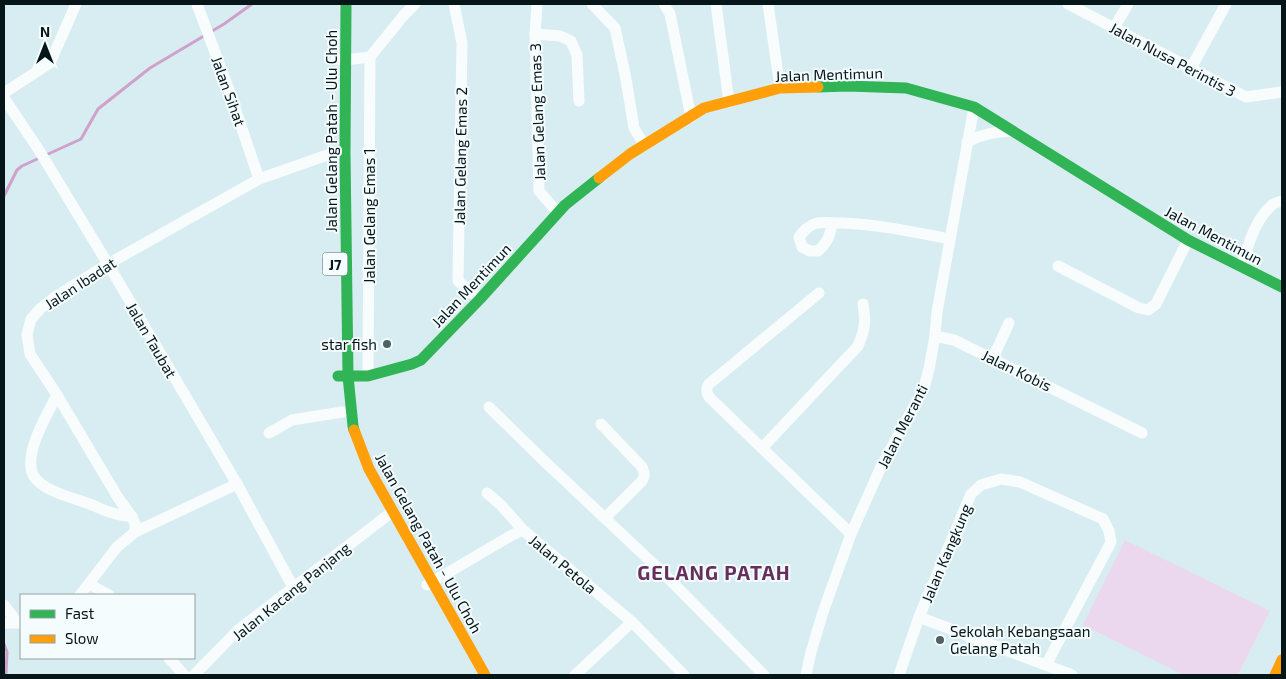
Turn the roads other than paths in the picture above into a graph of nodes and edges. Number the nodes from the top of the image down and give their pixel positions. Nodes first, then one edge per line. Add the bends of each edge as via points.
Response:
1 (76, 4) edge
2 (197, 4) edge
3 (336, 4) edge
4 (346, 4) edge
5 (415, 4) edge
6 (454, 4) edge
7 (537, 4) edge
8 (592, 4) edge
9 (664, 4) edge
10 (716, 4) edge
11 (768, 4) edge
12 (1068, 4) edge
13 (1128, 4) edge
14 (1226, 4) edge
15 (1114, 28) junction
16 (535, 34) junction
17 (370, 57) junction
18 (341, 59) junction
19 (1191, 68) junction
20 (780, 88) junction
21 (4, 92) edge
22 (1282, 92) edge
23 (4, 98) edge
24 (580, 101) dead end
25 (729, 102) junction
26 (974, 108) junction
27 (691, 117) junction
28 (334, 124) dead end
29 (1012, 131) junction
30 (967, 142) junction
31 (644, 146) junction
32 (345, 153) junction
33 (259, 180) junction
34 (1282, 201) edge
35 (558, 213) junction
36 (832, 223) dead end
37 (950, 239) junction
38 (1188, 240) junction
39 (335, 249) dead end
40 (108, 264) junction
41 (1058, 266) dead end
42 (1242, 268) junction
43 (1282, 287) edge
44 (819, 293) dead end
45 (480, 299) junction
46 (863, 304) dead end
47 (1009, 323) dead end
48 (935, 336) junction
49 (993, 358) junction
50 (343, 376) junction
51 (368, 376) junction
52 (56, 396) junction
53 (489, 407) dead end
54 (342, 412) junction
55 (601, 424) dead end
56 (1142, 433) dead end
57 (269, 434) dead end
58 (762, 448) junction
59 (237, 484) junction
60 (487, 493) dead end
61 (388, 514) junction
62 (132, 517) junction
63 (605, 518) junction
64 (523, 530) junction
65 (134, 532) junction
66 (851, 534) junction
67 (89, 584) junction
68 (430, 584) junction
69 (293, 587) junction
70 (81, 594) edge
71 (108, 594) edge
72 (4, 605) edge
73 (919, 617) junction
74 (19, 622) edge
75 (632, 622) junction
76 (4, 623) edge
77 (170, 659) edge
78 (1282, 660) edge
79 (1046, 665) junction
80 (184, 675) edge
81 (194, 675) edge
82 (475, 675) edge
83 (485, 675) edge
84 (576, 675) edge
85 (684, 675) edge
86 (764, 675) edge
87 (806, 675) edge
88 (899, 675) edge
89 (1072, 675) edge
90 (1276, 675) edge

1 - 21 street via 50,63
2 - 33 street, Jalan Sihat
3 - 18 main road, Jalan Gelang Patah - Ulu Choh / J7
4 - 18 main road, Jalan Gelang Patah - Ulu Choh / J7
5 - 17 street
6 - 45 street, Jalan Gelang Emas 2 via 462,43 458,281
7 - 16 street, Jalan Gelang Emas 3
8 - 31 street via 615,28 634,128
9 - 27 street via 670,14
10 - 25 street
11 - 20 street
12 - 15 street, Jalan Nusa Perintis 3
13 - 15 street
14 - 19 street
15 - 19 street, Jalan Nusa Perintis 3
16 - 24 street via 560,36 571,41 577,55
16 - 35 street, Jalan Gelang Emas 3 via 539,191
17 - 18 street
17 - 51 street, Jalan Gelang Emas 1
18 - 28 main road, Jalan Gelang Patah - Ulu Choh / J7
18 - 32 main road, Jalan Gelang Patah - Ulu Choh / J7
19 - 22 street, Jalan Nusa Perintis 3 via 1246,97
20 - 25 main road, Jalan Mentimun
20 - 26 main road, Jalan Mentimun via 906,88
23 - 40 street, Jalan Taubat
25 - 27 main road, Jalan Mentimun via 704,108
26 - 29 main road, Jalan Mentimun
26 - 30 street, Jalan Meranti
27 - 31 main road, Jalan Mentimun
29 - 30 street via 978,136
29 - 38 main road, Jalan Mentimun
30 - 37 street, Jalan Meranti
31 - 35 main road, Jalan Mentimun
32 - 33 street, Jalan Ibadat via 333,153
32 - 50 main road, Jalan Gelang Patah - Ulu Choh / J7
33 - 40 street, Jalan Ibadat
34 - 42 street via 1272,205 1260,220
35 - 45 main road, Jalan Mentimun
36 - 37 street via 855,223
37 - 48 street, Jalan Meranti
38 - 41 street via 1156,304 1148,310
38 - 42 main road, Jalan Mentimun
39 - 50 main road, Jalan Gelang Patah - Ulu Choh / J7
40 - 52 street, Jalan Ibadat via 55,297 31,319 27,335 30,354
40 - 59 street, Jalan Taubat
42 - 43 main road, Jalan Mentimun
44 - 58 street via 707,387 709,396
45 - 51 main road, Jalan Mentimun via 421,360
46 - 58 street via 864,333 858,346
47 - 49 street
48 - 49 street, Jalan Kobis via 954,340
48 - 66 street, Jalan Meranti via 924,388 880,469
49 - 56 street, Jalan Kobis
50 - 51 main road, Jalan Mentimun
50 - 54 main road, Jalan Gelang Patah - Ulu Choh / J7
50 - 61 main road, Jalan Gelang Patah - Ulu Choh / J7 via 353,426
52 - 62 street, Jalan Ibadat
52 - 62 street via 31,455 31,470 38,481 56,493 114,514
53 - 63 street
54 - 57 street via 292,420
54 - 61 main road, Jalan Gelang Patah - Ulu Choh / J7 via 343,428 358,463
55 - 63 street via 642,467 644,474 637,486
58 - 66 street
59 - 65 street
59 - 69 street, Jalan Taubat
60 - 64 street
61 - 68 main road, Jalan Gelang Patah - Ulu Choh / J7
61 - 69 street, Jalan Kacang Panjang
62 - 65 street, Jalan Ibadat
63 - 86 street
64 - 68 street, Jalan Petola
64 - 75 street, Jalan Petola
65 - 67 street via 117,546
66 - 87 street, Jalan Meranti via 823,612
67 - 70 street
67 - 71 street
68 - 82 main road, Jalan Gelang Patah - Ulu Choh / J7
68 - 83 main road, Jalan Gelang Patah - Ulu Choh / J7
69 - 81 street, Jalan Kacang Panjang via 238,630
72 - 74 street
73 - 79 street
73 - 79 street, Jalan Kangkung via 971,494 981,485 1001,479 1020,482 1103,519 1111,542
73 - 88 street, Jalan Kangkung
74 - 76 street
75 - 84 street
75 - 85 street, Jalan Petola
77 - 80 street
78 - 90 main road
79 - 89 street

